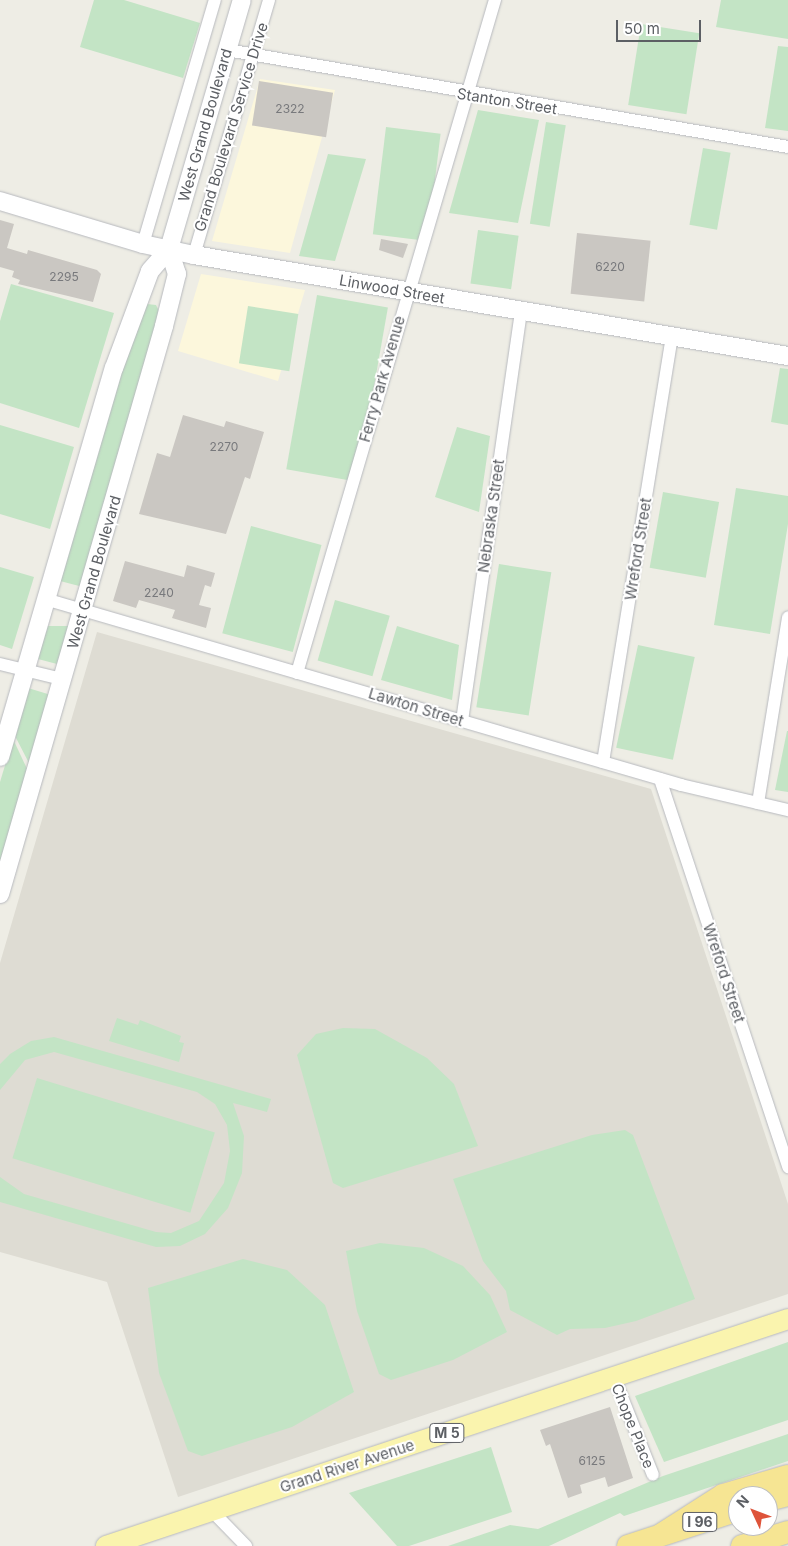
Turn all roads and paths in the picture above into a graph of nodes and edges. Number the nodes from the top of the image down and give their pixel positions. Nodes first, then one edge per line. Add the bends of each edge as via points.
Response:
1 (215, 0) edge
2 (242, 0) edge
3 (269, 0) edge
4 (495, 0) edge
5 (227, 50) junction
6 (253, 55) junction
7 (467, 94) junction
8 (788, 147) edge
9 (0, 201) edge
10 (143, 244) junction
11 (169, 249) junction
12 (194, 254) junction
13 (408, 292) junction
14 (521, 311) junction
15 (672, 337) junction
16 (788, 356) edge
17 (45, 599) junction
18 (84, 610) junction
19 (788, 618) edge
20 (0, 664) edge
21 (26, 669) junction
22 (297, 673) junction
23 (62, 679) junction
24 (462, 721) junction
25 (0, 757) edge
26 (603, 762) junction
27 (660, 779) junction
28 (758, 803) junction
29 (788, 810) edge
30 (0, 894) edge
31 (788, 1166) edge
32 (788, 1319) edge
33 (614, 1377) junction
34 (653, 1475) dead end
35 (788, 1476) edge
36 (212, 1511) junction
37 (728, 1513) edge
38 (788, 1532) edge
39 (662, 1534) junction
40 (106, 1546) edge
41 (246, 1546) edge
42 (628, 1546) edge
43 (742, 1546) edge

1 - 10 street
2 - 5 main road, West Grand Boulevard
3 - 6 street, Grand Boulevard Service Drive
4 - 7 street, Ferry Park Avenue
5 - 6 street, Stanton Street
5 - 11 main road, West Grand Boulevard
6 - 7 street, Stanton Street
6 - 12 street, Grand Boulevard Service Drive
7 - 8 street, Stanton Street
7 - 13 street, Ferry Park Avenue
9 - 10 main road, Linwood Street
10 - 11 main road, Linwood Street
11 - 12 main road, Linwood Street
11 - 17 main road, West Grand Boulevard via 150,272 114,368
11 - 18 main road, West Grand Boulevard via 176,274 166,318
12 - 13 main road, Linwood Street
13 - 14 main road, Linwood Street
13 - 22 street, Ferry Park Avenue
14 - 15 main road, Linwood Street
14 - 24 street, Nebraska Street
15 - 16 main road, Linwood Street
15 - 26 street, Wreford Street
17 - 18 street, Lawton Street
17 - 21 main road, West Grand Boulevard
18 - 22 street, Lawton Street
18 - 23 main road, West Grand Boulevard
19 - 28 street
20 - 21 street
21 - 23 street
21 - 25 main road, West Grand Boulevard
22 - 24 street, Lawton Street
23 - 30 main road, West Grand Boulevard
24 - 26 street, Lawton Street
26 - 27 street, Lawton Street
27 - 28 street, Lawton Street
27 - 31 street, Wreford Street
28 - 29 street, Lawton Street
32 - 33 main road, Grand River Avenue / M 5
33 - 34 street, Chope Place
33 - 36 main road, Grand River Avenue / M 5
35 - 39 highway via 723,1495
36 - 40 main road, Grand River Avenue / M 5
36 - 41 street
37 - 39 highway, I 96
38 - 43 highway
39 - 42 highway, I 96

